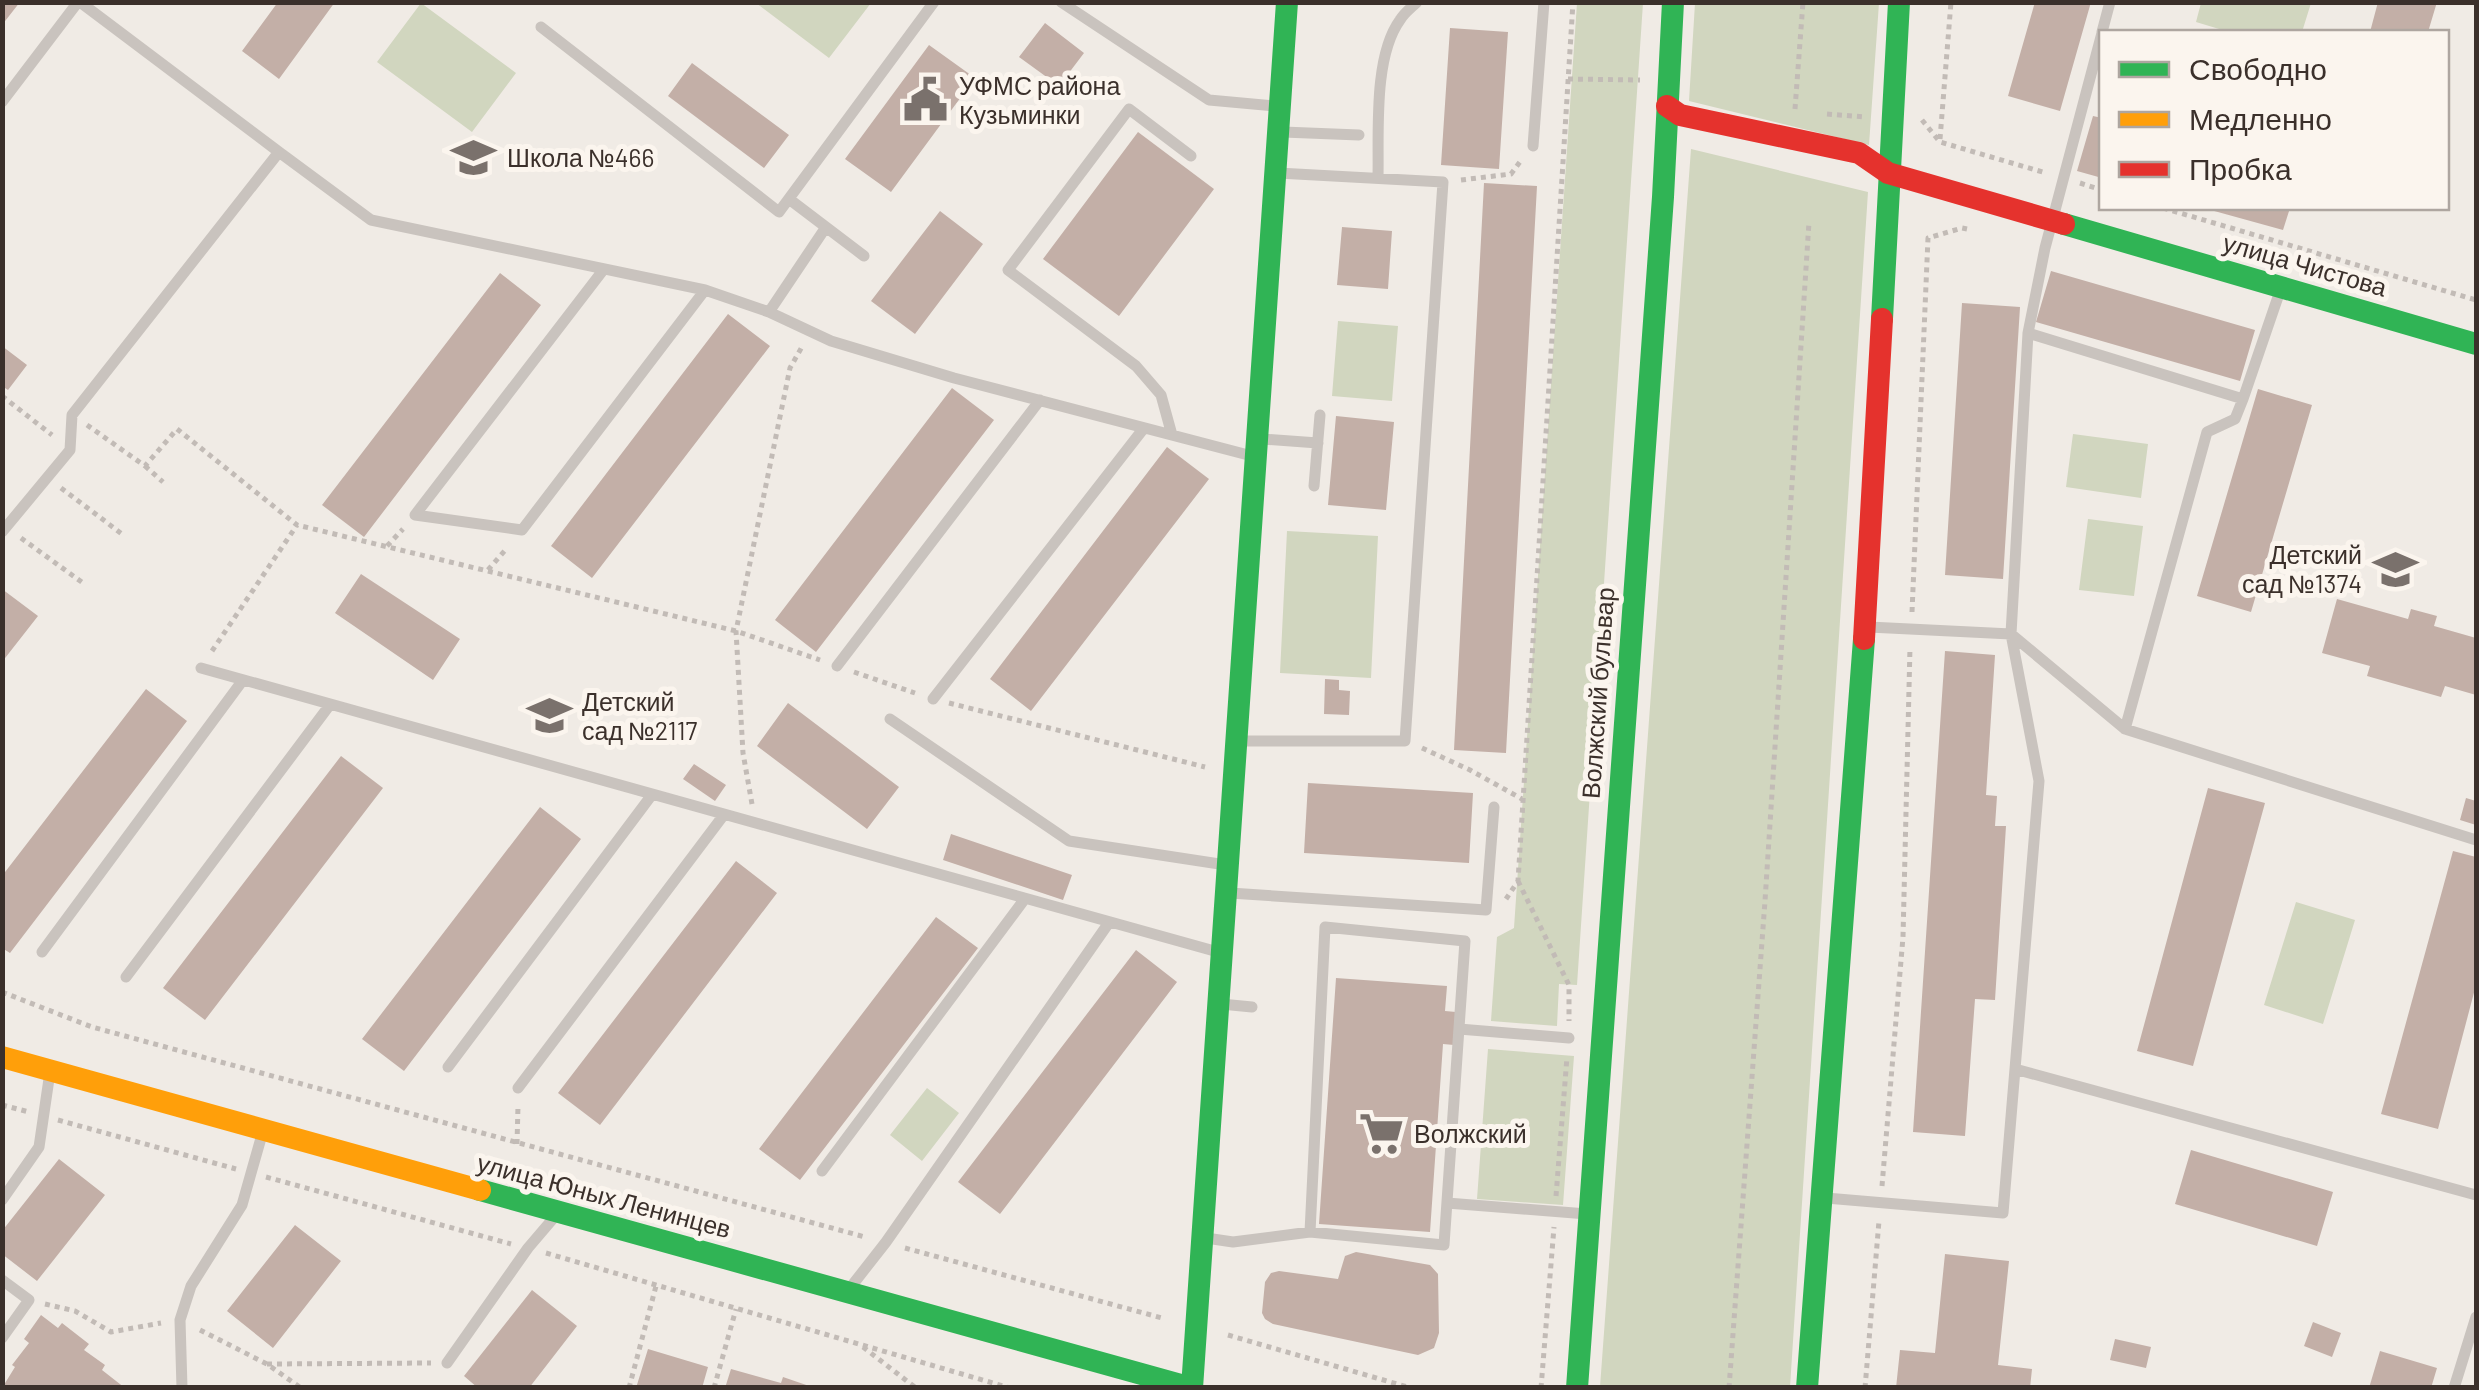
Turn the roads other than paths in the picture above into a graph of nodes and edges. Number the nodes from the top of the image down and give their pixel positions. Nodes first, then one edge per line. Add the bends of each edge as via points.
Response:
1 (79, 2) edge
2 (934, 2) edge
3 (1061, 2) edge
4 (1286, 2) edge
5 (1417, 2) edge
6 (1544, 2) edge
7 (1672, 2) edge
8 (1900, 2) edge
9 (2110, 2) edge
10 (541, 27) dead end
11 (2103, 30) edge
12 (2099, 44) edge
13 (2, 102) edge
14 (1280, 106) junction
15 (1668, 106) junction
16 (1278, 132) junction
17 (1359, 135) dead end
18 (1534, 146) road end
19 (279, 152) junction
20 (1662, 154) junction
21 (1191, 156) dead end
22 (1275, 173) junction
23 (1378, 178) junction
24 (1888, 184) junction
25 (789, 199) junction
26 (2052, 220) junction
27 (826, 227) junction
28 (864, 256) dead end
29 (604, 269) junction
30 (2281, 286) junction
31 (705, 290) junction
32 (769, 312) junction
33 (2028, 333) junction
34 (2476, 344) edge
35 (2242, 398) junction
36 (1040, 400) junction
37 (1320, 415) dead end
38 (1144, 428) junction
39 (1172, 435) junction
40 (1318, 443) junction
41 (1257, 448) junction
42 (1314, 486) dead end
43 (4, 530) edge
44 (1865, 627) junction
45 (2011, 634) junction
46 (836, 666) road end
47 (201, 668) road end
48 (243, 680) junction
49 (934, 700) road end
50 (329, 706) junction
51 (890, 718) dead end
52 (2125, 730) junction
53 (1236, 741) junction
54 (651, 796) junction
55 (1494, 807) dead end
56 (723, 816) junction
57 (2476, 840) edge
58 (1228, 865) junction
59 (1226, 893) junction
60 (1024, 900) junction
61 (1108, 924) junction
62 (42, 952) dead end
63 (1222, 954) junction
64 (126, 978) dead end
65 (1218, 1004) junction
66 (1252, 1007) dead end
67 (1459, 1029) junction
68 (1569, 1038) road end
69 (2, 1057) edge
70 (448, 1066) dead end
71 (2015, 1069) junction
72 (50, 1072) junction
73 (518, 1088) road end
74 (263, 1130) junction
75 (822, 1171) dead end
76 (2476, 1196) edge
77 (1821, 1198) junction
78 (2, 1200) edge
79 (1447, 1203) junction
80 (559, 1212) junction
81 (1589, 1214) junction
82 (1310, 1232) junction
83 (1204, 1238) junction
84 (2, 1280) edge
85 (847, 1292) junction
86 (2476, 1317) edge
87 (2, 1338) edge
88 (447, 1363) road end
89 (182, 1388) edge
90 (1192, 1388) edge
91 (1576, 1388) edge
92 (1807, 1388) edge
93 (2454, 1388) edge

1 - 13 lane
1 - 19 lane
2 - 25 lane
3 - 14 lane via 1209,100
4 - 14 main road
5 - 23 lane via 1391,36 1380,84
6 - 18 lane
7 - 15 main road, Волжский бульвар
8 - 24 main road
9 - 11 lane
10 - 25 lane via 779,212
12 - 26 lane
14 - 16 main road
15 - 20 main road, Волжский бульвар
15 - 24 main road via 1680,115 1859,153
16 - 17 lane
16 - 22 main road
19 - 29 lane via 370,220
19 - 43 lane via 72,415 70,450
20 - 24 main road via 1687,138
20 - 81 main road, Волжский бульвар
21 - 39 lane via 1129,109 1008,270 1136,366 1161,395
22 - 23 lane
22 - 41 main road
23 - 53 lane via 1443,182 1406,741
24 - 26 main road, улица Чистова
24 - 44 main road
25 - 27 lane
26 - 30 main road, улица Чистова
26 - 33 lane
27 - 28 lane
27 - 32 lane
29 - 31 lane
29 - 31 lane via 416,515 522,530
30 - 34 main road, улица Чистова
30 - 35 lane
31 - 32 lane
32 - 36 lane via 831,341
33 - 35 lane
33 - 45 lane
35 - 52 lane via 2235,419 2207,432
36 - 38 lane
36 - 46 lane
37 - 40 lane
38 - 39 lane
38 - 49 lane
39 - 41 lane
40 - 41 lane
40 - 42 lane
41 - 53 main road
44 - 45 lane
44 - 77 main road
45 - 52 lane
45 - 71 lane via 2039,782
47 - 48 lane
48 - 50 lane
48 - 62 lane
50 - 54 lane
50 - 64 lane
51 - 58 lane via 1068,841
52 - 57 lane
53 - 58 main road
54 - 56 lane
54 - 70 lane
55 - 59 lane via 1486,910
56 - 60 lane
56 - 73 lane
58 - 59 main road
59 - 63 main road
60 - 61 lane
60 - 75 lane
61 - 63 lane
61 - 85 lane
63 - 65 main road
65 - 66 lane
65 - 83 main road
67 - 68 lane
67 - 79 lane
67 - 82 lane via 1466,941 1325,927
69 - 72 main road, улица Юных Ленинцев
71 - 76 lane
71 - 77 lane via 2003,1213
72 - 74 main road, улица Юных Ленинцев
72 - 78 lane via 39,1147
74 - 80 main road, улица Юных Ленинцев
74 - 89 lane via 242,1205 192,1286 180,1320
77 - 92 main road
79 - 81 lane
79 - 82 lane via 1444,1244
80 - 85 main road, улица Юных Ленинцев
80 - 88 lane
81 - 91 main road, Волжский бульвар
82 - 83 lane via 1233,1242
83 - 90 main road
84 - 87 lane via 29,1300
85 - 90 main road, улица Юных Ленинцев
86 - 93 lane

